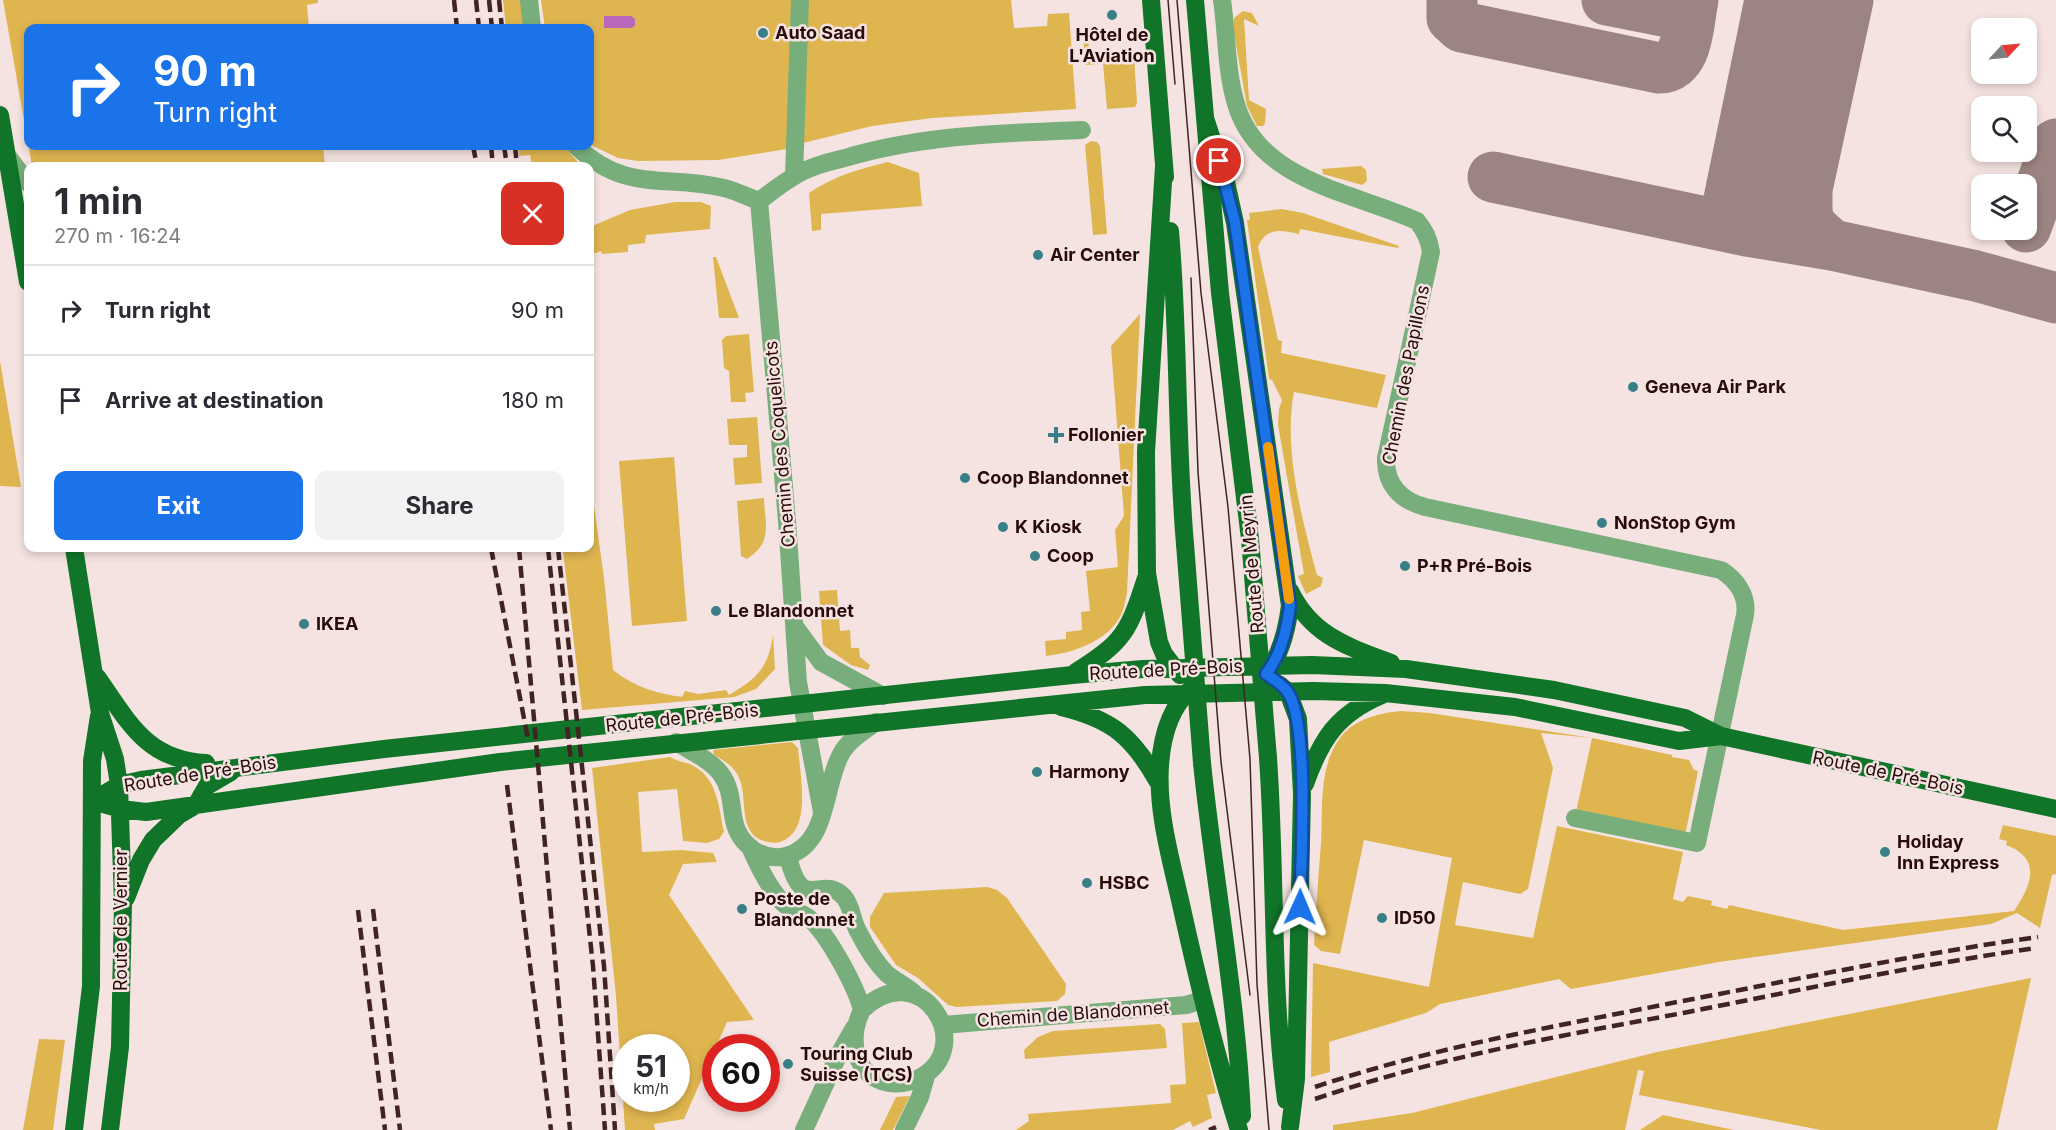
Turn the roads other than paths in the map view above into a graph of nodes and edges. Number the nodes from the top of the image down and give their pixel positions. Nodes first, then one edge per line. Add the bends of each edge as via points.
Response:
1 (529, 0) edge
2 (800, 0) edge
3 (1151, 0) edge
4 (1195, 0) edge
5 (1222, 0) edge
6 (532, 24) edge
7 (0, 115) edge
8 (1205, 118) junction
9 (1082, 130) dead end
10 (580, 150) edge
11 (6, 154) junction
12 (1164, 166) junction
13 (794, 176) junction
14 (24, 178) edge
15 (759, 201) junction
16 (24, 239) edge
17 (76, 552) edge
18 (1148, 573) junction
19 (1288, 587) junction
20 (795, 626) junction
21 (1235, 667) junction
22 (1173, 668) junction
23 (1406, 669) junction
24 (1269, 670) junction
25 (95, 675) junction
26 (1072, 675) junction
27 (1190, 689) junction
28 (1288, 692) junction
29 (1225, 693) junction
30 (1385, 693) junction
31 (883, 696) junction
32 (1048, 704) junction
33 (803, 705) junction
34 (100, 713) junction
35 (876, 722) junction
36 (808, 729) junction
37 (1721, 736) junction
38 (676, 742) junction
39 (250, 765) junction
40 (119, 785) junction
41 (1160, 785) junction
42 (1302, 794) junction
43 (93, 801) junction
44 (196, 805) junction
45 (121, 809) junction
46 (2056, 809) edge
47 (822, 812) junction
48 (1575, 818) dead end
49 (750, 847) junction
50 (788, 856) junction
51 (123, 904) junction
52 (916, 994) junction
53 (1203, 1000) junction
54 (859, 1018) junction
55 (943, 1024) junction
56 (927, 1073) junction
57 (1290, 1128) edge
58 (74, 1130) edge
59 (110, 1130) edge
60 (804, 1130) edge
61 (904, 1130) edge
62 (1241, 1130) edge

1 - 6 street
2 - 13 street
3 - 12 main road
4 - 8 main road, Route de Meyrin
5 - 37 street, Chemin des Papillons via 1236,104 1258,145 1271,158 1305,177 1417,221 1430,242 1386,458 1393,487 1406,500 1425,507 1714,568 1727,574 1743,593 1746,609
7 - 11 main road
8 - 19 main road via 1235,222
8 - 57 main road, Route de Meyrin, bridge via 1225,336 1250,539 1273,824 1279,1028
9 - 13 street via 989,134 892,146 826,163
10 - 15 street via 624,176 725,188
11 - 14 street
11 - 16 main road
12 - 18 main road via 1146,452
12 - 62 main road, bridge via 1174,273 1179,448 1202,763 1228,965
13 - 15 street
15 - 20 street, Chemin des Coquelicots
17 - 25 main road, Route de Vernier
18 - 22 main road via 1159,642
18 - 26 main road via 1130,626 1101,657
19 - 23 main road via 1302,612 1318,629 1339,642
19 - 24 main road via 1288,621
20 - 31 street via 821,662
20 - 33 street, Chemin des Coquelicots
21 - 22 main road, Route de Pré-Bois
21 - 24 main road, Route de Pré-Bois
21 - 27 main road via 1208,675
22 - 26 main road, Route de Pré-Bois
22 - 27 main road
23 - 24 main road, Route de Pré-Bois via 1340,665
23 - 37 main road, Route de Pré-Bois via 1554,690 1684,718
24 - 28 main road
24 - 29 main road via 1244,689
25 - 34 main road, Route de Vernier
25 - 39 main road via 134,727 162,754 186,762
26 - 31 main road, Route de Pré-Bois
27 - 29 main road, Route de Pré-Bois
27 - 32 main road, Route de Pré-Bois
27 - 41 main road via 1166,728
28 - 29 main road, Route de Pré-Bois
28 - 30 main road, Route de Pré-Bois
28 - 42 main road via 1298,719
30 - 37 main road, Route de Pré-Bois via 1515,707 1679,741
30 - 42 main road via 1353,710 1329,733 1314,758
31 - 33 main road, Route de Pré-Bois
32 - 35 main road, Route de Pré-Bois
32 - 41 main road via 1079,711 1119,730 1137,748
33 - 36 street, Chemin des Coquelicots
33 - 39 main road, Route de Pré-Bois
34 - 40 main road, Route de Vernier
34 - 43 main road, Route de Vernier via 93,761
35 - 36 main road, Route de Pré-Bois
35 - 47 street via 843,750
36 - 38 main road, Route de Pré-Bois
36 - 47 street
37 - 46 main road, Route de Pré-Bois
37 - 48 street, Chemin des Papillons via 1697,843
38 - 44 main road, Route de Pré-Bois via 500,762
38 - 49 street via 720,772 727,785 732,822
39 - 40 main road, Route de Pré-Bois
39 - 44 main road via 207,786
40 - 43 main road, Route de Pré-Bois
40 - 45 main road, Route de Vernier
41 - 53 main road via 1167,845
42 - 57 main road via 1296,1079
43 - 45 main road, Route de Pré-Bois
43 - 58 main road, Route de Vernier via 90,986
44 - 45 main road, Route de Pré-Bois via 146,812
44 - 51 main road via 153,840
45 - 51 main road, Route de Vernier
47 - 50 street via 807,844
49 - 50 street via 763,856
49 - 54 street via 784,905 805,915 816,926 853,982
50 - 52 street via 800,885 807,890 833,890 842,895 857,930 885,972
51 - 59 main road, Route de Vernier via 120,1047
52 - 54 street via 888,993 874,999
52 - 55 street via 936,1010
53 - 55 street, Chemin de Blandonnet via 1186,1005
53 - 62 main road
54 - 56 street via 853,1039 857,1057 872,1076 902,1083
54 - 60 street
55 - 56 street via 943,1049
56 - 61 street

